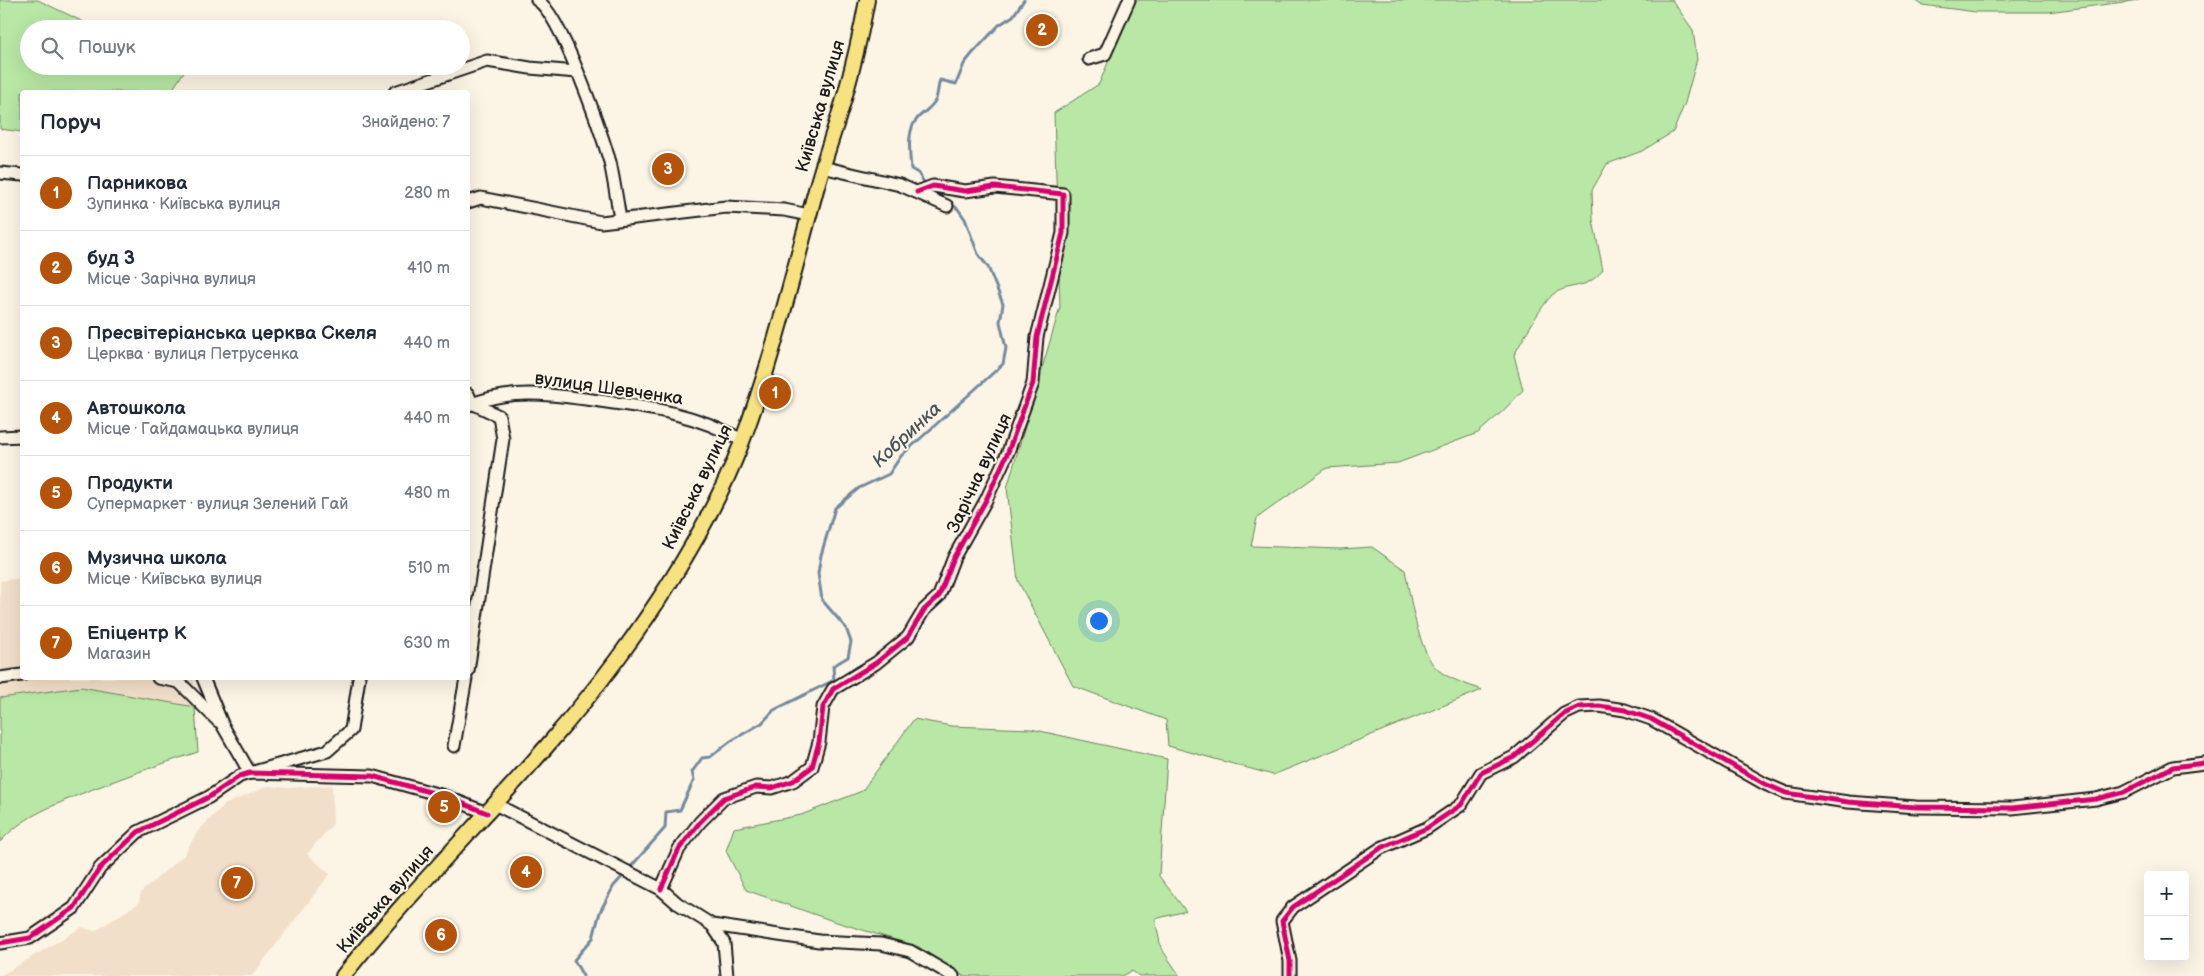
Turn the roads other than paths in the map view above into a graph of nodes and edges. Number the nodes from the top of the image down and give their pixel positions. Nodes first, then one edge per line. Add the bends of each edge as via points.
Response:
1 (537, 0) edge
2 (867, 0) edge
3 (1129, 0) edge
4 (1089, 59) dead end
5 (470, 66) edge
6 (577, 72) junction
7 (445, 75) edge
8 (401, 90) edge
9 (822, 168) junction
10 (0, 173) edge
11 (20, 175) edge
12 (925, 188) junction
13 (470, 201) edge
14 (947, 206) dead end
15 (809, 215) junction
16 (620, 219) junction
17 (470, 401) edge
18 (470, 402) edge
19 (20, 436) edge
20 (0, 437) edge
21 (742, 440) junction
22 (470, 658) edge
23 (20, 676) edge
24 (0, 678) edge
25 (168, 680) edge
26 (204, 680) edge
27 (359, 680) edge
28 (466, 680) edge
29 (223, 726) junction
30 (454, 746) dead end
31 (2204, 763) edge
32 (250, 773) junction
33 (491, 809) junction
34 (661, 889) junction
35 (712, 925) junction
36 (0, 943) edge
37 (343, 976) edge
38 (727, 976) edge
39 (953, 976) edge
40 (1290, 976) edge

1 - 6 street via 544,4
2 - 9 main road, Київська вулиця via 844,99
3 - 4 street via 1105,54
5 - 6 street via 486,61
6 - 16 street via 610,163
7 - 8 street
9 - 12 street
9 - 15 main road, Київська вулиця
10 - 11 street
12 - 14 street
12 - 34 street, Зарічна вулиця via 965,191 995,187 1063,194 1063,233 1037,337 1033,383 1008,452 954,557 939,596 924,610 908,636 876,664 833,689 823,707 812,767 793,781 772,788 756,787 724,798 679,849
13 - 16 street via 481,198 602,222
15 - 16 street via 784,210 726,208
15 - 21 main road, Київська вулиця via 760,390
17 - 21 street, вулиця Шевченка via 521,394 552,394 647,407 685,415 719,427
18 - 22 street via 498,416 503,439
19 - 20 street
21 - 33 main road, Київська вулиця via 698,537 619,657 541,754
23 - 24 street
25 - 29 street via 178,682
26 - 29 street
27 - 32 street via 352,730 326,750
28 - 30 street
29 - 32 street
31 - 40 street via 2173,767 2124,792 2096,799 1960,809 1848,802 1786,793 1651,719 1625,710 1579,706 1564,714 1514,757 1481,773 1461,804 1427,828 1381,848 1292,907 1282,921
32 - 33 street via 372,776
32 - 36 street via 240,776 209,798 138,832 100,868 74,908 30,938
33 - 34 street
33 - 37 main road, Київська вулиця via 394,914
34 - 35 street
35 - 38 street via 724,943
35 - 39 street via 819,941 881,944 910,951

